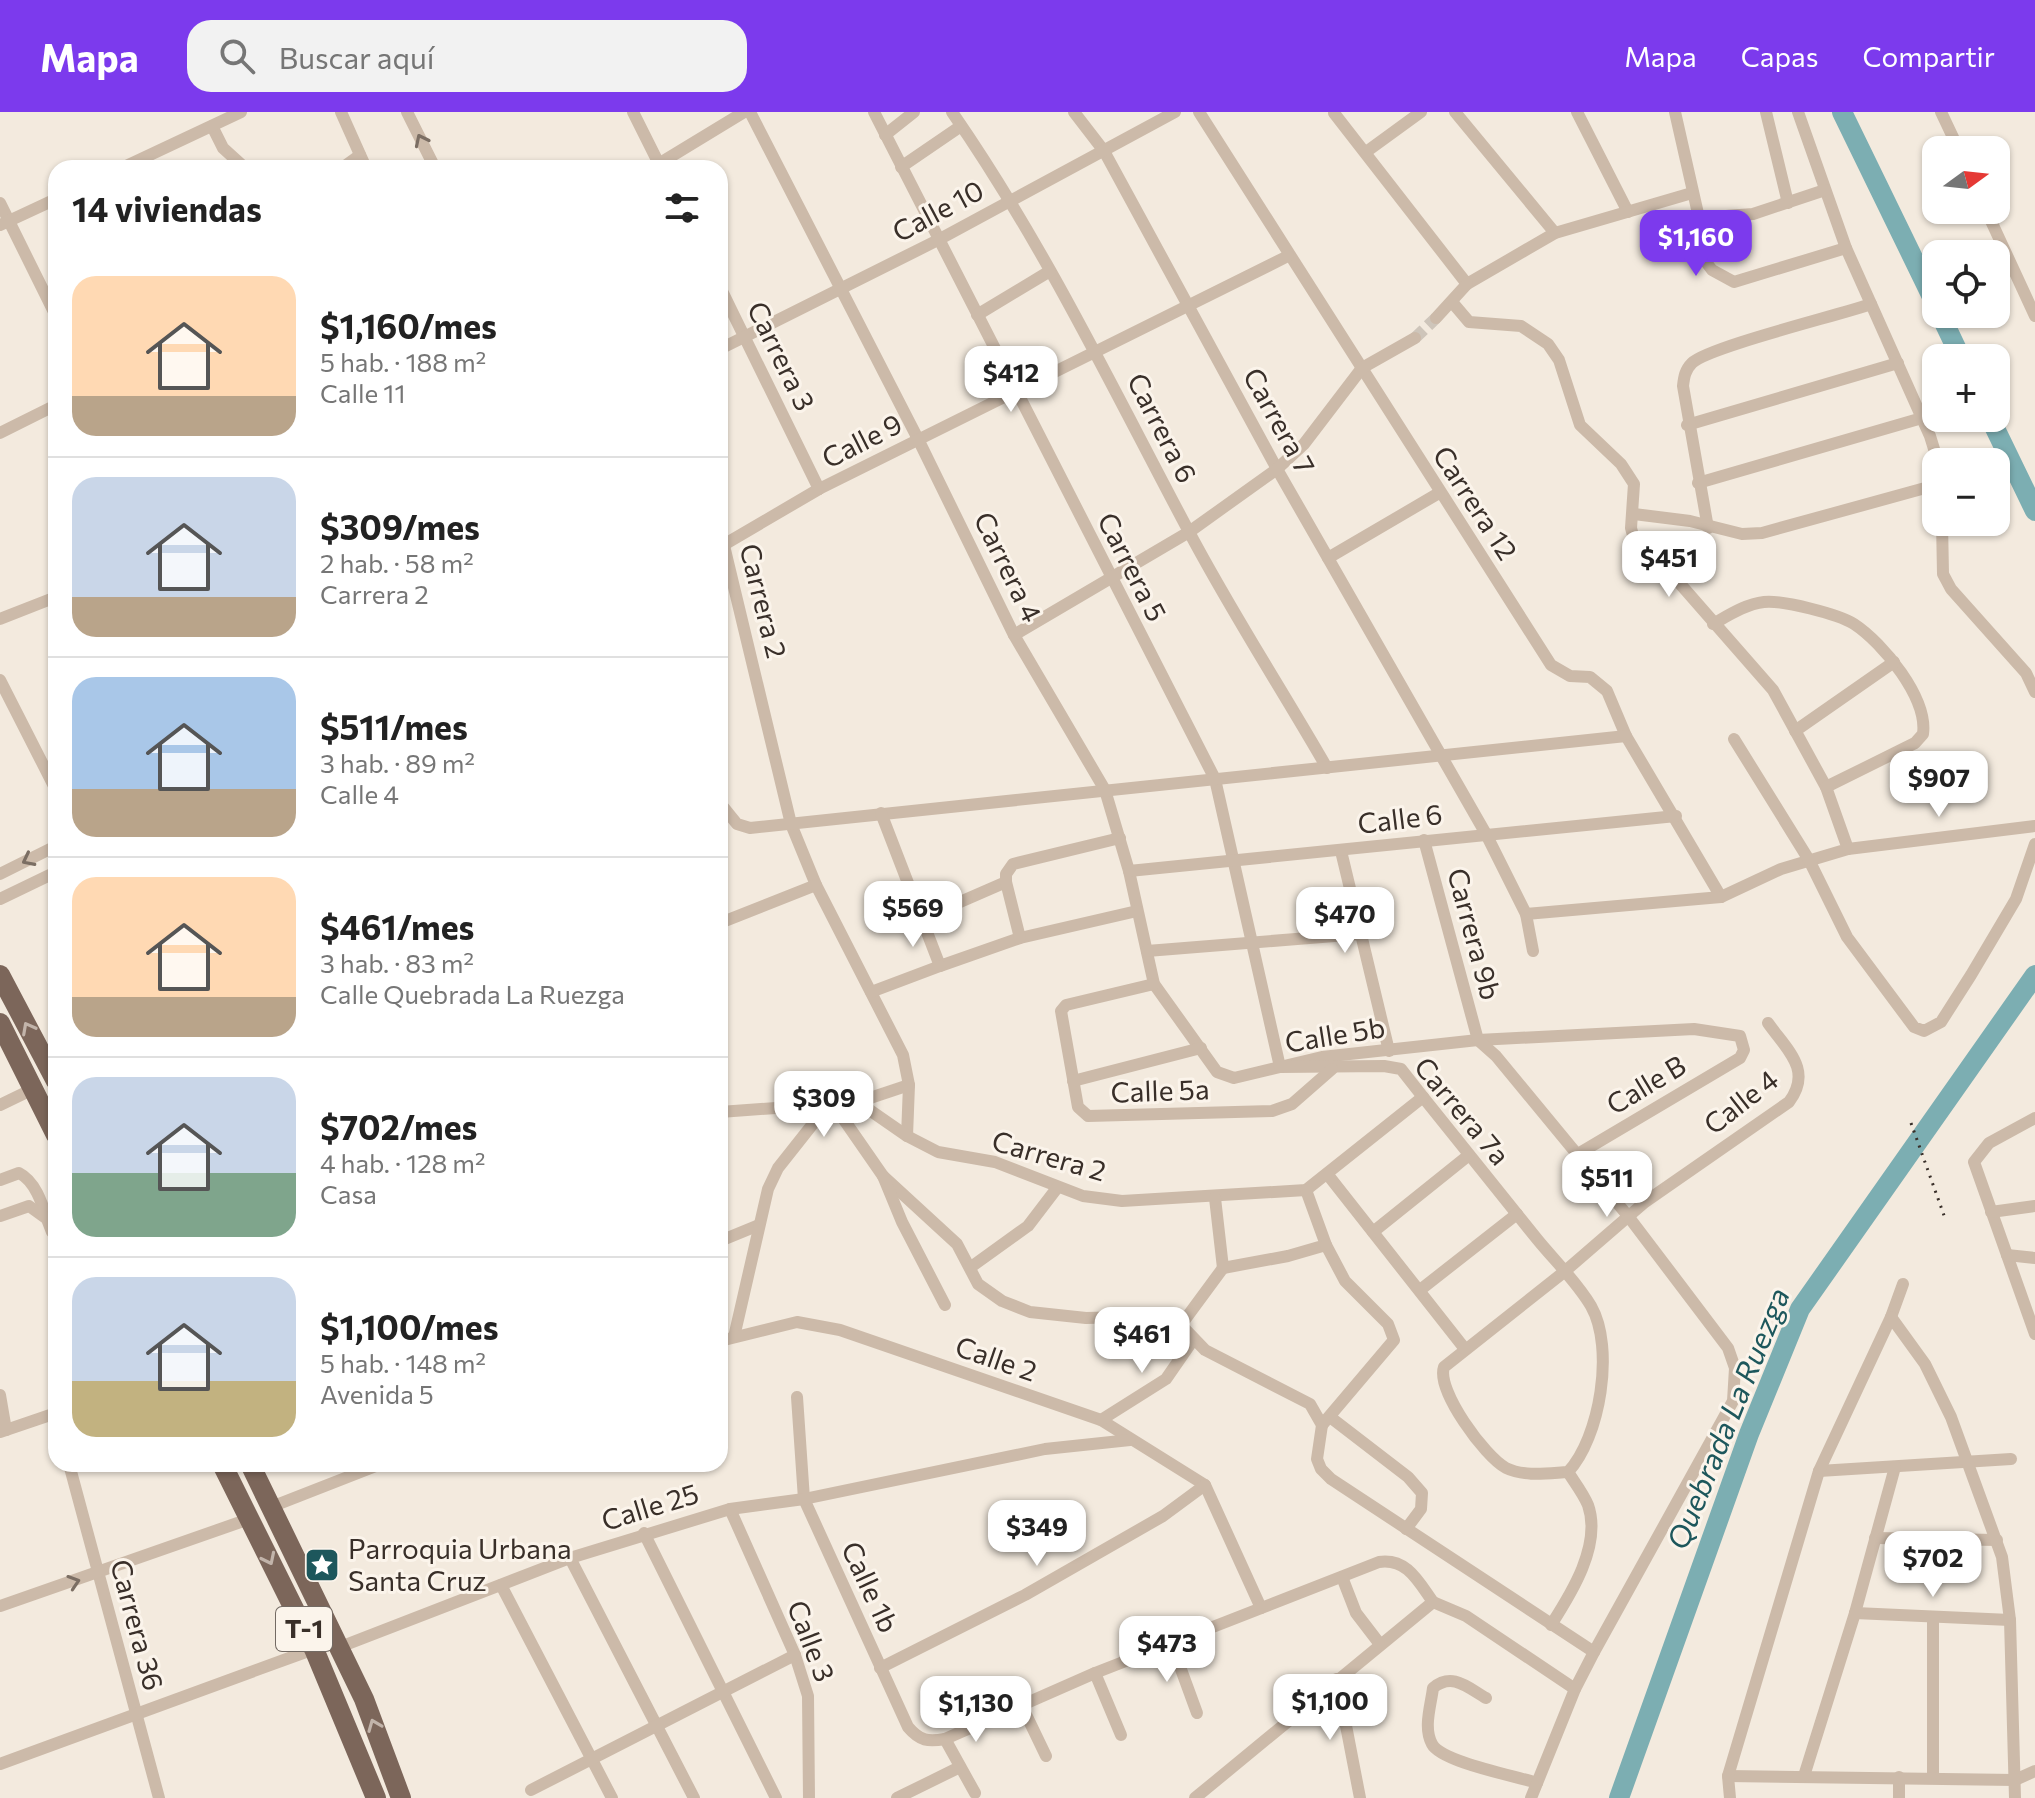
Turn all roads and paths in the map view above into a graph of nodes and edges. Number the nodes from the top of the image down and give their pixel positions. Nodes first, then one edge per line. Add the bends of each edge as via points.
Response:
1 (241, 112) edge
2 (341, 112) edge
3 (407, 112) edge
4 (633, 112) edge
5 (747, 112) edge
6 (874, 112) edge
7 (914, 112) edge
8 (952, 112) edge
9 (1074, 112) edge
10 (1175, 112) edge
11 (1199, 112) edge
12 (1421, 112) edge
13 (1455, 112) edge
14 (1577, 112) edge
15 (1675, 112) edge
16 (1766, 112) edge
17 (1798, 112) edge
18 (1941, 112) edge
19 (1334, 113) edge
20 (212, 126) junction
21 (961, 126) junction
22 (885, 135) junction
23 (1952, 136) edge
24 (1104, 151) junction
25 (1366, 152) junction
26 (154, 153) junction
27 (360, 155) junction
28 (139, 160) edge
29 (157, 160) edge
30 (236, 160) edge
31 (353, 160) edge
32 (362, 160) edge
33 (431, 160) edge
34 (654, 160) edge
35 (668, 160) edge
36 (901, 167) junction
37 (1825, 190) junction
38 (1692, 193) junction
39 (1010, 200) junction
40 (0, 203) edge
41 (48, 203) edge
42 (1788, 203) junction
43 (1628, 212) junction
44 (1699, 218) junction
45 (4, 223) edge
46 (1992, 224) edge
47 (1555, 233) junction
48 (938, 240) junction
49 (1846, 248) junction
50 (1288, 256) junction
51 (1050, 271) junction
52 (1467, 284) junction
53 (839, 288) junction
54 (48, 302) edge
55 (1452, 302) junction
56 (728, 303) edge
57 (1187, 304) junction
58 (1871, 304) junction
59 (977, 315) junction
60 (2035, 316) edge
61 (1436, 318) tunnel mouth
62 (744, 335) junction
63 (1415, 338) tunnel mouth
64 (728, 344) edge
65 (1095, 351) junction
66 (1898, 363) junction
67 (1362, 368) junction
68 (1017, 391) junction
69 (48, 409) edge
70 (1922, 418) joint
71 (1687, 425) junction
72 (0, 433) edge
73 (918, 439) junction
74 (1277, 469) junction
75 (1698, 483) junction
76 (819, 489) junction
77 (1922, 489) edge
78 (1439, 493) junction
79 (1634, 514) junction
80 (1708, 528) junction
81 (1189, 532) junction
82 (1942, 536) edge
83 (728, 542) edge
84 (1328, 558) junction
85 (728, 566) edge
86 (1109, 577) junction
87 (48, 600) edge
88 (0, 619) edge
89 (1713, 624) junction
90 (1014, 635) junction
91 (1894, 662) junction
92 (0, 680) edge
93 (2035, 692) edge
94 (1795, 731) junction
95 (1626, 736) junction
96 (1734, 739) dead end
97 (1442, 753) junction
98 (1327, 768) junction
99 (48, 774) edge
100 (1215, 779) junction
101 (1826, 787) junction
102 (1105, 790) junction
103 (728, 813) edge
104 (881, 813) junction
105 (1676, 816) junction
106 (791, 824) junction
107 (2035, 826) edge
108 (1486, 834) junction
109 (1120, 838) junction
110 (1424, 840) junction
111 (2035, 844) edge
112 (1848, 849) junction
113 (48, 850) edge
114 (1341, 851) junction
115 (1236, 859) junction
116 (1809, 860) junction
117 (1129, 871) junction
118 (0, 874) edge
119 (48, 876) edge
120 (1006, 882) junction
121 (816, 885) junction
122 (1721, 897) junction
123 (0, 899) edge
124 (1137, 911) junction
125 (1526, 914) junction
126 (921, 919) junction
127 (728, 920) edge
128 (1359, 934) junction
129 (1020, 938) junction
130 (1252, 942) junction
131 (1147, 951) junction
132 (1533, 951) dead end
133 (940, 966) junction
134 (0, 975) edge
135 (1154, 984) junction
136 (871, 992) junction
137 (0, 1023) edge
138 (1768, 1023) dead end
139 (1478, 1040) junction
140 (1201, 1048) junction
141 (1389, 1051) junction
142 (1740, 1058) joint
143 (48, 1066) edge
144 (1280, 1067) junction
145 (1332, 1069) junction
146 (1073, 1081) junction
147 (909, 1085) junction
148 (33, 1089) junction
149 (1423, 1097) junction
150 (831, 1101) junction
151 (858, 1102) junction
152 (0, 1105) edge
153 (728, 1111) edge
154 (2035, 1118) edge
155 (48, 1119) edge
156 (907, 1136) junction
157 (1578, 1154) junction
158 (1469, 1155) junction
159 (1328, 1175) junction
160 (883, 1176) junction
161 (0, 1180) edge
162 (1057, 1188) junction
163 (1306, 1190) junction
164 (1215, 1198) junction
165 (2035, 1206) edge
166 (1991, 1212) junction
167 (1517, 1214) junction
168 (0, 1216) edge
169 (1628, 1216) junction
170 (48, 1219) edge
171 (48, 1224) edge
172 (759, 1225) junction
173 (1373, 1232) junction
174 (728, 1238) edge
175 (1326, 1245) junction
176 (2007, 1255) junction
177 (2035, 1258) edge
178 (971, 1267) junction
179 (1223, 1268) junction
180 (1564, 1272) junction
181 (1903, 1284) dead end
182 (1420, 1290) junction
183 (945, 1305) dead end
184 (1891, 1317) junction
185 (1181, 1325) junction
186 (728, 1327) edge
187 (2035, 1334) edge
188 (728, 1339) edge
189 (1193, 1340) junction
190 (1465, 1349) junction
191 (0, 1395) edge
192 (797, 1397) dead end
193 (48, 1417) edge
194 (1101, 1420) junction
195 (1326, 1421) junction
196 (3, 1431) edge
197 (1130, 1440) junction
198 (2011, 1459) dead end
199 (1969, 1461) junction
200 (1895, 1467) junction
201 (1819, 1471) junction
202 (71, 1472) edge
203 (226, 1472) edge
204 (254, 1472) edge
205 (361, 1472) edge
206 (1568, 1472) junction
207 (1205, 1485) junction
208 (804, 1499) junction
209 (271, 1507) junction
210 (730, 1509) junction
211 (249, 1519) junction
212 (1406, 1529) junction
213 (644, 1533) junction
214 (1875, 1538) junction
215 (1997, 1540) junction
216 (570, 1558) junction
217 (99, 1574) junction
218 (1342, 1577) junction
219 (501, 1585) junction
220 (1433, 1602) junction
221 (0, 1606) edge
222 (1261, 1608) junction
223 (1855, 1613) junction
224 (1933, 1617) junction
225 (2010, 1620) junction
226 (1551, 1625) junction
227 (1171, 1642) junction
228 (1379, 1643) junction
229 (340, 1647) junction
230 (314, 1649) junction
231 (1594, 1652) junction
232 (795, 1655) junction
233 (880, 1668) junction
234 (1095, 1673) junction
235 (1337, 1679) junction
236 (1575, 1689) junction
237 (721, 1691) junction
238 (1486, 1698) dead end
239 (1021, 1704) junction
240 (1197, 1713) dead end
241 (136, 1716) junction
242 (657, 1724) junction
243 (1121, 1735) dead end
244 (945, 1739) junction
245 (1046, 1756) dead end
246 (592, 1759) junction
247 (0, 1764) edge
248 (960, 1767) junction
249 (2035, 1771) edge
250 (1728, 1776) junction
251 (1804, 1776) junction
252 (1899, 1777) junction
253 (1933, 1777) junction
254 (2015, 1780) junction
255 (1537, 1783) junction
256 (531, 1790) dead end
257 (975, 1793) dead end
258 (159, 1798) edge
259 (376, 1798) edge
260 (401, 1798) edge
261 (612, 1798) edge
262 (694, 1798) edge
263 (776, 1798) edge
264 (809, 1798) edge
265 (897, 1798) edge
266 (1195, 1798) edge
267 (1360, 1798) edge
268 (1531, 1798) edge
269 (1730, 1798) edge
270 (1899, 1798) edge
271 (2015, 1798) edge

1 - 20 street
2 - 27 street
33 -> 3 street
4 - 34 street
5 - 35 street
5 - 53 street, Carrera 4
6 - 22 street, Carrera 5
7 - 22 street
8 - 21 street, Carrera 6
9 - 24 street, Carrera 7
10 - 24 street, Calle 10
11 - 50 street, Carrera 12
12 - 25 street
13 - 47 street
14 - 43 street
15 - 38 street
16 - 42 street
17 - 37 street
18 - 23 street
19 - 25 street
20 - 26 street
20 - 30 street
21 - 36 street
21 - 39 street, Carrera 6
22 - 36 street, Carrera 5
24 - 39 street, Calle 10
24 - 57 street, Carrera 7
25 - 52 street
26 - 28 street
26 - 29 street
27 - 31 street
27 - 32 street
36 - 48 street, Carrera 5
37 - 42 street
37 - 49 street
38 - 43 street
38 - 44 street
39 - 48 street, Calle 10
39 - 51 street, Carrera 6
40 - 45 street
41 - 45 street
42 - 44 street via 1753,214
43 - 47 street
44 - 49 street via 1703,258 1723,279 1734,282
45 - 54 street
46 - 60 street
47 - 52 street
48 - 53 street, Calle 10
48 - 59 street, Carrera 5
49 - 58 street
50 - 57 street, Calle 9
50 - 67 street, Carrera 12
51 - 59 street
51 - 65 street, Carrera 6
52 - 55 street
53 - 62 street, Calle 10
53 - 73 street, Carrera 4
55 - 61 street
55 - 79 street via 1469,322 1521,326 1548,344 1559,360 1580,425 1634,484
56 - 62 street, Carrera 3
57 - 65 street, Calle 9
57 - 74 street, Carrera 7
58 - 66 street
58 - 71 street via 1700,357 1684,375
59 - 68 street, Carrera 5
62 - 64 street, Calle 10
62 - 76 street, Carrera 3
63 - 67 street
65 - 68 street, Calle 9
65 - 81 street, Carrera 6
66 - 70 street
66 - 71 street
67 - 74 street via 1304,444
67 - 78 street, Carrera 12
68 - 73 street, Calle 9
68 - 86 street, Carrera 5
69 - 72 street
70 - 75 street
71 - 75 street
73 - 76 street, Calle 9
73 - 90 street, Carrera 4
74 - 81 street
74 - 84 street, Carrera 7
75 - 80 street
76 - 83 street, Calle 9
77 - 80 street via 1762,533
78 - 84 street
78 - 95 street, Carrera 12 via 1551,665 1598,682
79 - 80 street
79 - 89 street via 1635,543 1648,560 1675,578
81 - 86 street
81 - 98 street, Carrera 6
82 - 93 street via 1947,581 2026,673
84 - 97 street, Carrera 7
85 - 106 street, Carrera 2
86 - 90 street
86 - 100 street, Carrera 5
87 - 88 street
89 - 91 street via 1768,602 1818,611 1853,623
89 - 94 street via 1773,690
90 - 102 street, Carrera 4
91 - 94 street
91 - 101 street via 1921,706 1923,734 1915,743
92 - 99 street
94 - 101 street
95 - 97 street
95 - 105 street, Carrera 12
96 - 116 street
97 - 98 street
97 - 108 street, Carrera 7
98 - 100 street
100 - 102 street
100 - 115 street, Carrera 5
101 - 112 street
102 - 104 street
102 - 109 street, Carrera 4
103 - 106 street via 737,824 750,828
104 - 106 street
104 - 126 street
105 - 108 street, Calle 6
105 - 122 street, Carrera 12
106 - 121 street, Carrera 2
107 - 112 street
108 - 110 street, Calle 6
108 - 125 street, Carrera 7
109 - 117 street, Carrera 4
109 - 120 street via 1013,864
110 - 114 street, Calle 6
110 - 139 street, Carrera 9b
111 - 116 street via 2016,899 1979,963 1941,1022 1924,1031 1914,1027 1847,937
112 - 116 street
113 -> 118 street
114 - 115 street, Calle 6
114 - 128 street
115 - 117 street, Calle 6
115 - 130 street, Carrera 5
116 - 122 street
117 - 124 street, Carrera 4
119 - 123 street
120 - 126 street
120 - 129 street
121 - 127 street
121 - 136 street, Carrera 2
122 - 125 street
124 - 129 street
124 - 131 street, Carrera 4
125 - 132 street, Carrera 7
126 - 133 street
128 - 130 street
128 - 141 street
129 - 133 street
130 - 131 street
130 - 144 street, Carrera 5
131 - 135 street, Carrera 4
133 - 136 street
143 -> 134 main road
135 - 140 street, Carrera 4
135 - 146 street, Calle 5a via 1066,1005 1061,1011
136 - 147 street, Carrera 2 via 903,1055
137 - 148 main road
138 - 169 street, Calle 4 via 1796,1061 1800,1088 1789,1102
139 - 141 street, Calle 5b
139 - 142 street, Calle 5b via 1694,1029 1740,1036
139 - 157 street
140 - 144 street, Calle 5b via 1226,1077
140 - 146 street
141 - 144 street, Calle 5b
142 - 157 street, Calle B
144 - 145 street, Carrera 7a
145 - 146 street, Calle 5a via 1287,1107 1256,1112 1096,1118 1078,1107
145 - 149 street, Carrera 7a via 1393,1066
147 - 151 street
147 - 156 street, Carrera 2
148 - 152 street
148 - 155 main road
149 - 158 street, Carrera 7a
149 - 159 street, Carrera 2
150 - 151 street
150 - 153 street
150 - 160 street
150 - 172 street via 778,1168
151 - 156 street, Carrera 2
154 - 166 street via 1989,1143 1974,1162
156 - 162 street, Carrera 2 via 938,1152 1015,1168
157 - 169 street
158 - 167 street, Carrera 7a
158 - 173 street
159 - 163 street, Carrera 2
159 - 173 street
160 - 178 street via 949,1236
160 - 183 street
161 - 170 street via 25,1176
162 - 164 street, Carrera 2 via 1122,1201
162 - 178 street via 1028,1226
163 - 164 street, Carrera 2
163 - 175 street
164 - 179 street
165 - 166 street
166 - 176 street
167 - 180 street, Carrera 7a
167 - 182 street
168 - 171 street via 29,1206
169 - 180 street, Calle 4
169 - 231 street via 1728,1348 1735,1368 1733,1401
172 - 174 street
172 - 186 street
173 - 182 street
175 - 179 street
175 - 195 street via 1345,1281 1388,1324 1394,1340
176 - 177 street
176 - 187 street
178 - 185 street via 987,1293 1030,1312 1086,1318 1163,1316
179 - 185 street
180 - 190 street, Calle 4
180 - 206 street, Carrera 7a via 1592,1307 1603,1350 1602,1380 1587,1442
181 - 184 street
182 - 190 street
184 - 199 street via 1925,1364
184 - 201 street
185 - 189 street
188 - 194 street, Calle 2 via 797,1322 840,1330
189 - 194 street via 1166,1379
189 - 195 street via 1310,1404
190 - 206 street via 1440,1376 1492,1457 1507,1469 1525,1473
191 - 196 street
192 - 208 street, Calle 1b
193 - 196 street
194 - 197 street, Calle 2
195 - 212 street via 1317,1459 1321,1469
195 - 212 street via 1408,1477 1422,1493 1421,1509
197 - 207 street, Calle 2
197 - 208 street, Calle 25 via 1045,1449
198 - 199 street
199 - 200 street
199 - 215 street
200 - 201 street
200 - 214 street
201 - 250 street
202 - 217 street, Carrera 36
203 - 211 main road, T-1
204 - 209 main road, T-1
205 - 209 street
206 - 226 street via 1589,1509 1590,1532 1583,1568
207 - 222 street
207 - 233 street via 1163,1516 1025,1595
208 - 210 street, Calle 25
208 - 233 street, Calle 1b
209 - 229 main road, T-1
210 - 213 street, Calle 25
210 - 232 street, Calle 3
211 - 217 street
211 -> 230 main road, T-1
212 - 226 street
213 - 216 street, Calle 25
213 - 237 street
214 - 215 street
214 - 223 street
215 - 225 street
216 - 219 street, Calle 25
216 - 242 street
221 -> 217 street
217 - 241 street, Carrera 36
218 - 220 street via 1392,1561 1410,1571
218 - 222 street
218 - 228 street via 1356,1613
219 - 229 street, Calle 25
219 - 246 street
220 - 228 street
220 - 236 street via 1466,1616
222 - 227 street
223 - 224 street
223 - 251 street
224 - 225 street
224 - 253 street
225 - 254 street
226 - 231 street
227 - 234 street
227 - 240 street
228 - 235 street
260 -> 229 main road, T-1
230 - 241 street
230 - 259 main road, T-1
231 - 236 street
232 - 237 street
232 - 264 street, Calle 3 via 808,1696
233 - 244 street, Calle 1b via 917,1738
234 - 239 street
234 - 243 street
235 - 266 street
235 - 267 street
236 - 255 street
237 - 242 street
237 - 263 street
238 - 255 street via 1453,1679 1441,1681 1433,1688 1427,1731 1432,1745 1449,1757
239 - 244 street
239 - 245 street
241 - 247 street
241 - 258 street, Carrera 36
242 - 246 street
242 - 262 street
244 - 248 street
246 - 256 street
246 - 261 street
248 - 257 street
248 - 265 street
249 - 254 street
250 - 251 street
250 - 269 street
251 - 252 street
252 - 253 street
252 - 270 street
253 - 254 street
254 - 271 street
255 - 268 street

